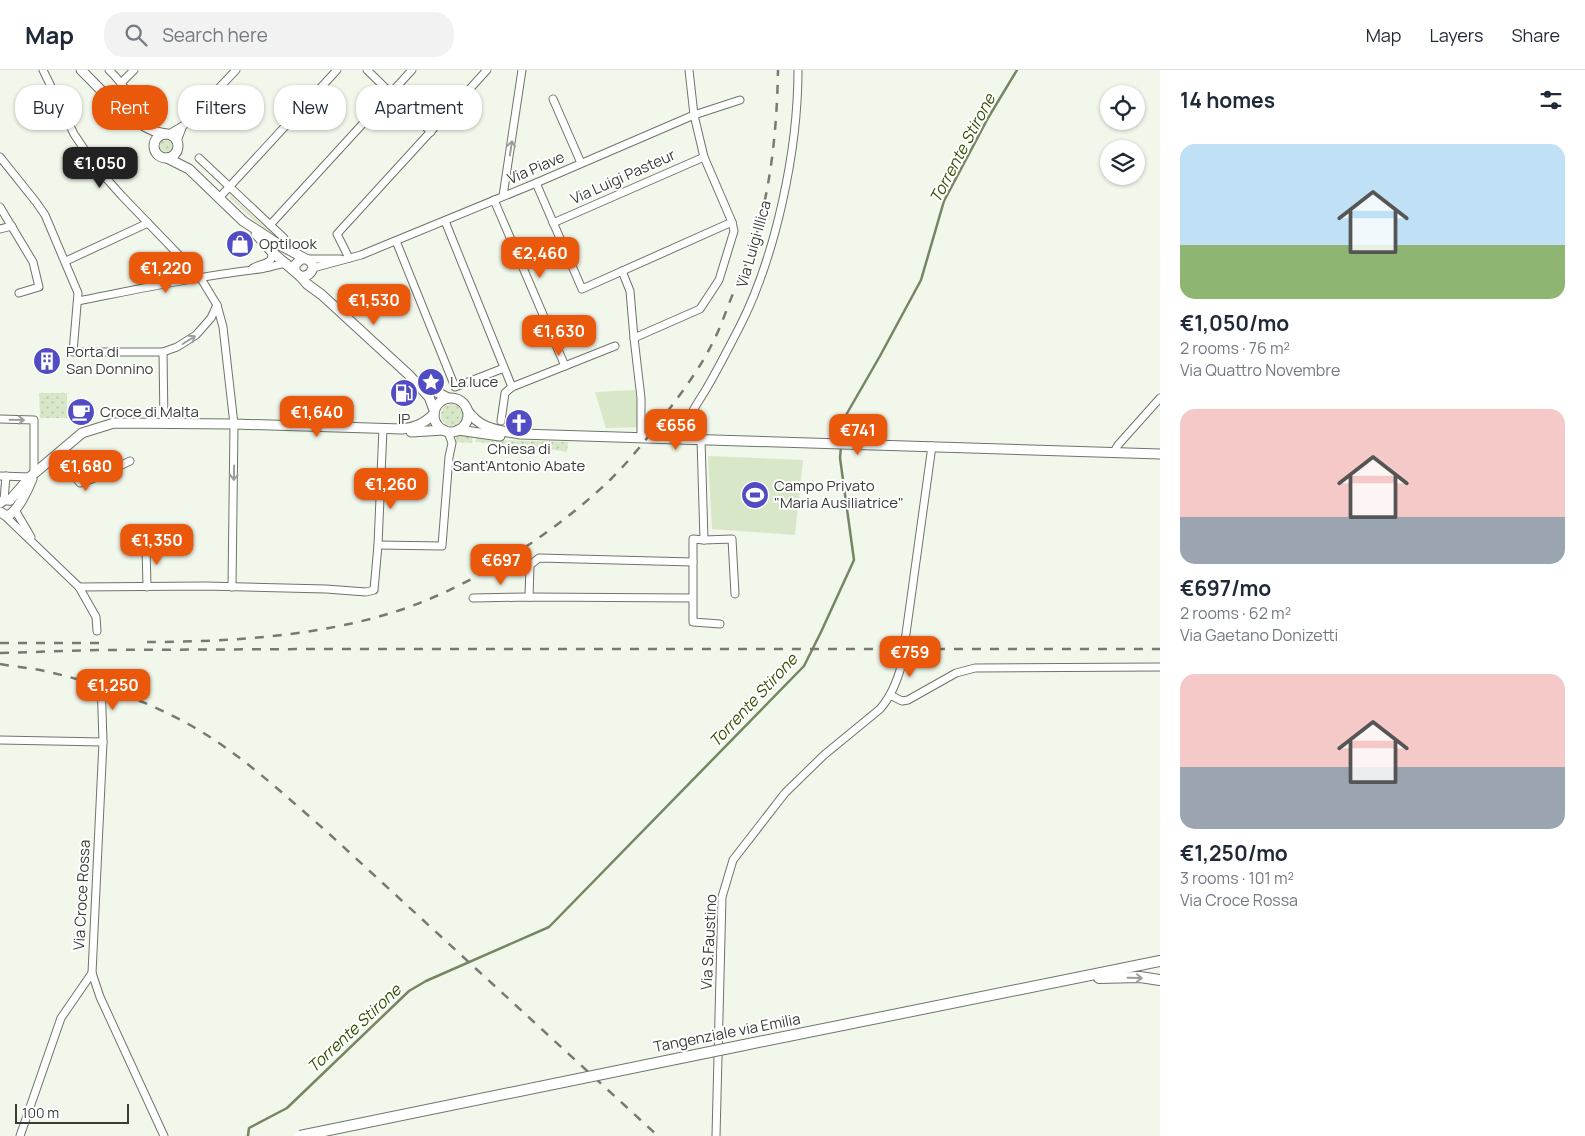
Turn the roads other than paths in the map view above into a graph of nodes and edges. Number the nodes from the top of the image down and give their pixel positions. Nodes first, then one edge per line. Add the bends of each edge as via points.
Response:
1 (43, 70) edge
2 (81, 70) edge
3 (109, 70) edge
4 (134, 70) edge
5 (236, 70) edge
6 (337, 70) edge
7 (367, 70) edge
8 (412, 70) edge
9 (487, 70) edge
10 (522, 70) edge
11 (689, 70) edge
12 (798, 70) edge
13 (122, 82) junction
14 (97, 85) edge
15 (124, 85) edge
16 (222, 85) edge
17 (383, 85) edge
18 (397, 85) edge
19 (553, 99) dead end
20 (740, 100) dead end
21 (694, 115) junction
22 (356, 129) edge
23 (146, 130) edge
24 (151, 130) edge
25 (178, 130) edge
26 (183, 130) edge
27 (431, 132) joint
28 (168, 134) junction
29 (178, 143) junction
30 (154, 145) junction
31 (0, 157) edge
32 (704, 157) junction
33 (167, 158) junction
34 (199, 158) dead end
35 (581, 163) junction
36 (189, 170) junction
37 (536, 183) junction
38 (230, 188) junction
39 (503, 196) junction
40 (219, 198) junction
41 (494, 200) junction
42 (0, 207) edge
43 (445, 221) junction
44 (732, 222) junction
45 (148, 223) junction
46 (554, 223) junction
47 (270, 224) junction
48 (12, 226) junction
49 (0, 230) edge
50 (396, 241) junction
51 (278, 247) junction
52 (306, 258) junction
53 (346, 259) junction
54 (66, 261) junction
55 (286, 263) junction
56 (251, 269) junction
57 (312, 270) junction
58 (622, 271) junction
59 (298, 274) junction
60 (200, 277) junction
61 (19, 292) dead end
62 (322, 295) junction
63 (78, 301) junction
64 (217, 305) junction
65 (634, 338) junction
66 (615, 346) dead end
67 (163, 352) junction
68 (565, 366) junction
69 (504, 368) junction
70 (409, 375) junction
71 (512, 388) junction
72 (448, 398) junction
73 (1160, 398) edge
74 (467, 410) junction
75 (434, 412) junction
76 (0, 419) edge
77 (502, 421) dead end
78 (164, 423) junction
79 (234, 424) junction
80 (383, 428) junction
81 (402, 429) junction
82 (458, 430) junction
83 (446, 431) junction
84 (520, 434) junction
85 (641, 438) junction
86 (682, 439) junction
87 (701, 439) junction
88 (932, 446) junction
89 (1114, 452) junction
90 (57, 454) junction
91 (1160, 454) edge
92 (130, 461) dead end
93 (32, 475) junction
94 (3, 476) edge
95 (5, 501) edge
96 (15, 509) junction
97 (2, 515) edge
98 (704, 540) junction
99 (35, 543) junction
100 (378, 545) junction
101 (146, 546) dead end
102 (693, 562) junction
103 (147, 586) junction
104 (80, 587) junction
105 (232, 587) junction
106 (735, 594) dead end
107 (529, 597) junction
108 (473, 598) dead end
109 (692, 598) junction
110 (720, 624) dead end
111 (97, 631) dead end
112 (906, 641) dead end
113 (904, 654) dead end
114 (1160, 667) edge
115 (101, 680) dead end
116 (890, 695) junction
117 (0, 740) edge
118 (103, 742) junction
119 (1160, 961) edge
120 (92, 973) junction
121 (1076, 979) junction
122 (1160, 980) edge
123 (20, 1136) edge
124 (164, 1136) edge
125 (300, 1136) edge
126 (716, 1136) edge

1 - 45 street via 74,134 96,167
2 - 14 main road
3 - 13 street
4 - 13 street
5 - 16 street
6 - 38 street
7 - 17 street
8 - 18 street
9 - 27 street
39 -> 10 street
11 - 21 street
12 - 86 street, Via Luigi Illica via 792,145 767,261 740,327 692,412
13 - 15 street
19 - 35 street
20 - 21 street, Via Piave
21 - 32 street
21 - 35 street, Via Piave
22 - 47 street
23 - 30 main road
24 - 28 main road
25 - 28 street
26 - 29 street
27 - 53 street via 337,234
28 - 29 main road
28 - 30 main road via 156,138
29 - 33 main road via 175,154
29 - 36 main road
30 - 33 main road via 158,154
31 - 54 street via 45,215
32 - 44 street
32 - 46 street, Via Luigi Pasteur
33 - 36 main road
34 - 38 street
35 - 37 street, Via Piave
36 - 40 main road
37 - 39 street, Via Piave
37 - 46 street
38 - 40 street
38 - 47 street
39 - 41 street, Via Piave
40 - 51 main road via 250,227
41 - 43 street, Via Piave
41 - 68 street
42 - 48 street
43 - 50 street, Via Piave
43 - 69 street
44 - 58 street
44 - 65 street via 734,231 719,280 700,309
45 - 54 street
45 - 60 street
46 - 58 street via 582,289
47 - 51 street via 284,238
48 - 49 street
48 - 61 street via 33,262 39,287
50 - 53 street, Via Piave
50 - 69 street via 455,387
51 - 52 main road
51 - 55 main road
51 - 56 street via 270,262
52 - 53 street, Via Piave
52 - 57 main road via 312,263
52 - 59 main road via 296,262
53 - 57 street, Via Piave
54 - 63 street
55 - 56 street
55 - 59 main road
56 - 60 street
57 - 59 main road via 306,277
57 - 62 main road
58 - 65 street via 630,291
59 - 62 main road
60 - 63 street
60 - 64 street
62 - 70 main road
63 - 67 street via 73,352
67 -> 64 street via 196,335 211,318
64 - 79 street via 223,327
65 - 85 street
66 - 68 street
67 - 78 street
68 - 71 street
69 - 71 street
70 - 72 main road
70 - 75 main road via 429,396
71 - 77 street via 505,393
72 - 74 main road via 462,402
72 - 75 main road via 440,402
73 - 89 street
74 - 82 main road via 467,422
74 - 84 main road via 474,419 491,429
75 - 81 main road via 424,423
75 - 83 main road via 436,424
76 -> 93 street via 34,420
78 - 79 main road
78 - 90 main road via 114,422 82,434
79 - 80 main road
79 -> 105 street
80 - 81 main road
80 - 100 street
81 - 83 main road via 412,432
82 - 83 main road
82 - 84 main road via 503,437
83 - 100 street via 452,443 442,546
84 - 85 main road
85 - 86 main road
86 - 87 main road
87 - 88 main road
87 - 98 street
88 - 89 main road
88 - 112 street
89 - 91 main road
90 - 92 street via 80,483
90 - 93 main road
93 - 94 street
93 - 95 main road
93 - 96 main road via 25,495
94 - 95 street
95 - 96 main road via 14,504
96 - 97 main road via 10,515
96 - 99 street
97 - 99 street
98 - 102 street via 693,539
98 - 106 street via 732,539
99 - 104 street
100 - 105 street via 374,590
101 - 103 street
102 - 107 street via 539,558 530,565
102 - 109 street
103 - 104 street
103 - 105 street
104 - 111 street via 96,617
107 - 108 street
107 - 109 street
109 - 110 street via 693,622
113 - 116 street, Via S.Faustino via 900,675
114 - 116 street via 975,668 956,674 908,700 902,701
115 - 118 street, Via Croce Rossa
116 - 126 street, Via S.Faustino via 880,709 824,754 785,793 733,860 722,897
117 - 118 street
118 - 120 street, Via Croce Rossa
119 - 121 main road, Tangenziale via Emilia
120 - 123 street via 61,1018
120 - 124 street, Via Croce Rossa
121 -> 122 main road
121 - 125 main road, Tangenziale via Emilia, bridge

